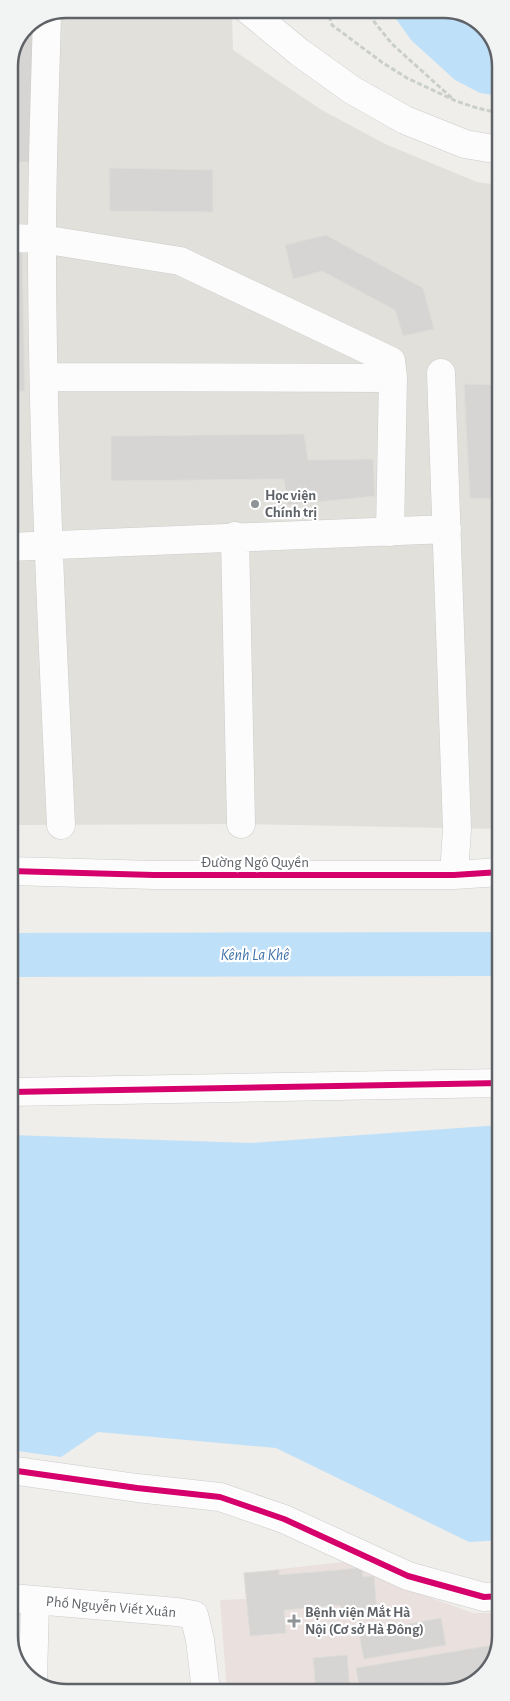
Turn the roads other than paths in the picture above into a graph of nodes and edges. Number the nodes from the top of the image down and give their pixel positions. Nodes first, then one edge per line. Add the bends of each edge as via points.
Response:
1 (258, 18) edge
2 (47, 21) edge
3 (492, 149) edge
4 (18, 238) edge
5 (42, 239) junction
6 (442, 373) dead end
7 (45, 377) junction
8 (393, 378) junction
9 (447, 529) junction
10 (390, 532) junction
11 (235, 536) junction
12 (48, 545) junction
13 (18, 547) edge
14 (241, 824) dead end
15 (61, 825) dead end
16 (18, 872) edge
17 (492, 873) edge
18 (454, 875) junction
19 (492, 1083) edge
20 (18, 1092) edge
21 (18, 1471) edge
22 (492, 1597) edge
23 (23, 1600) edge
24 (32, 1671) edge
25 (205, 1683) edge

1 - 3 street via 360,94 405,120 465,144
2 - 5 street
4 - 5 street
5 - 7 street
5 - 8 street via 180,261 391,361
6 - 9 street
7 - 8 street
7 - 12 street
8 - 10 street
9 - 10 street
9 - 18 street via 457,828
10 - 11 street
11 - 12 street
11 - 14 street
12 - 13 street
12 - 15 street
16 - 18 street, Đường Ngô Quyền
17 - 18 street, Đường Ngô Quyền
19 - 20 street
21 - 22 street via 220,1497 284,1519 408,1576
23 - 24 street
23 - 25 street, Phố Nguyễn Viết Xuân via 194,1616

